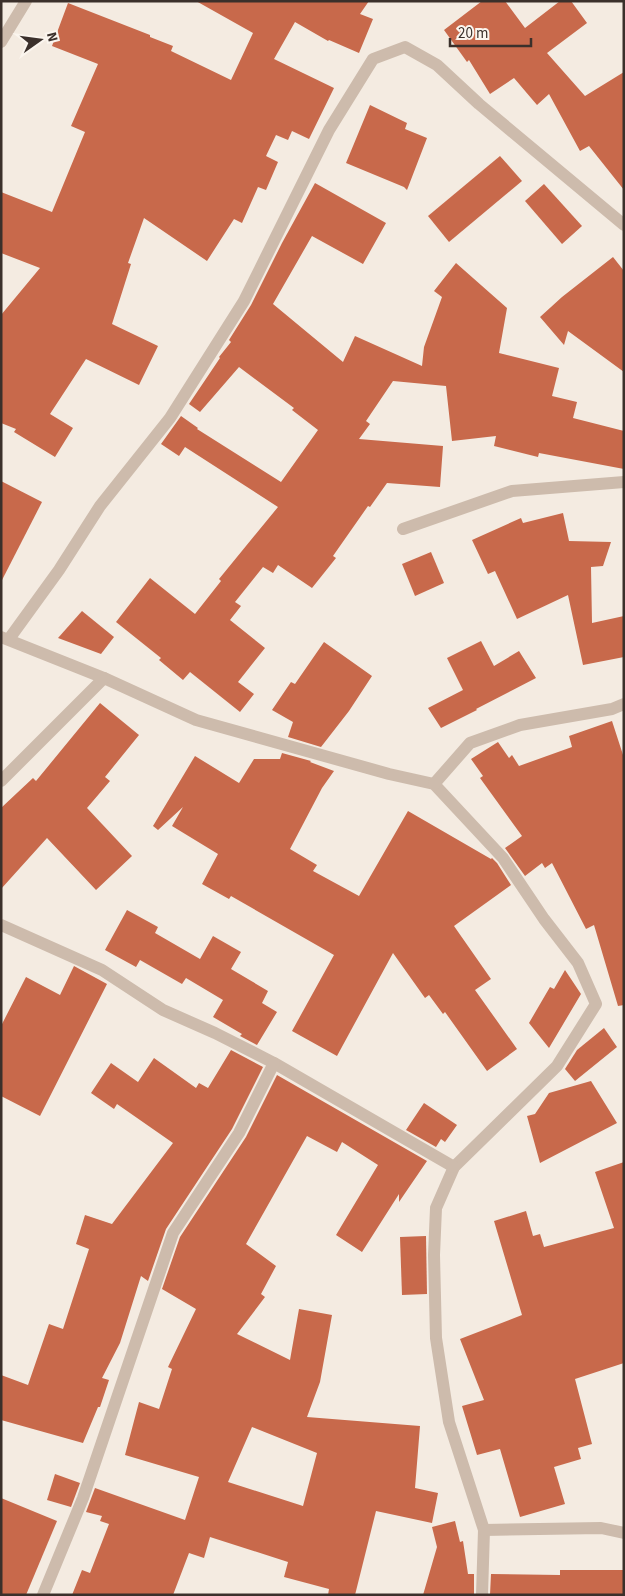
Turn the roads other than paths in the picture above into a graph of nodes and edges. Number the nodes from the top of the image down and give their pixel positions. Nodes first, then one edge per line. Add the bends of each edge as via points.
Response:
1 (26, 1) edge
2 (1, 42) edge
3 (624, 225) edge
4 (624, 482) edge
5 (403, 529) dead end
6 (5, 638) edge
7 (104, 678) junction
8 (624, 704) edge
9 (1, 781) edge
10 (434, 784) junction
11 (1, 925) edge
12 (274, 1063) junction
13 (454, 1167) junction
14 (484, 1530) junction
15 (624, 1533) edge
16 (43, 1595) edge
17 (482, 1595) edge

1 - 2 street
3 - 6 street via 437,65 405,47 373,59 329,130 244,301 170,418 100,506 59,570
4 - 5 street via 512,492
6 - 7 street
7 - 9 street
7 - 10 street via 196,720
8 - 10 street via 520,725 470,743
10 - 13 street via 503,858 578,963 596,1004 557,1066
11 - 12 street via 102,970 163,1010
12 - 13 street
12 - 16 street via 239,1133 173,1233 83,1498
13 - 14 street via 436,1208 436,1338 449,1422
14 - 15 street via 600,1528
14 - 17 street

